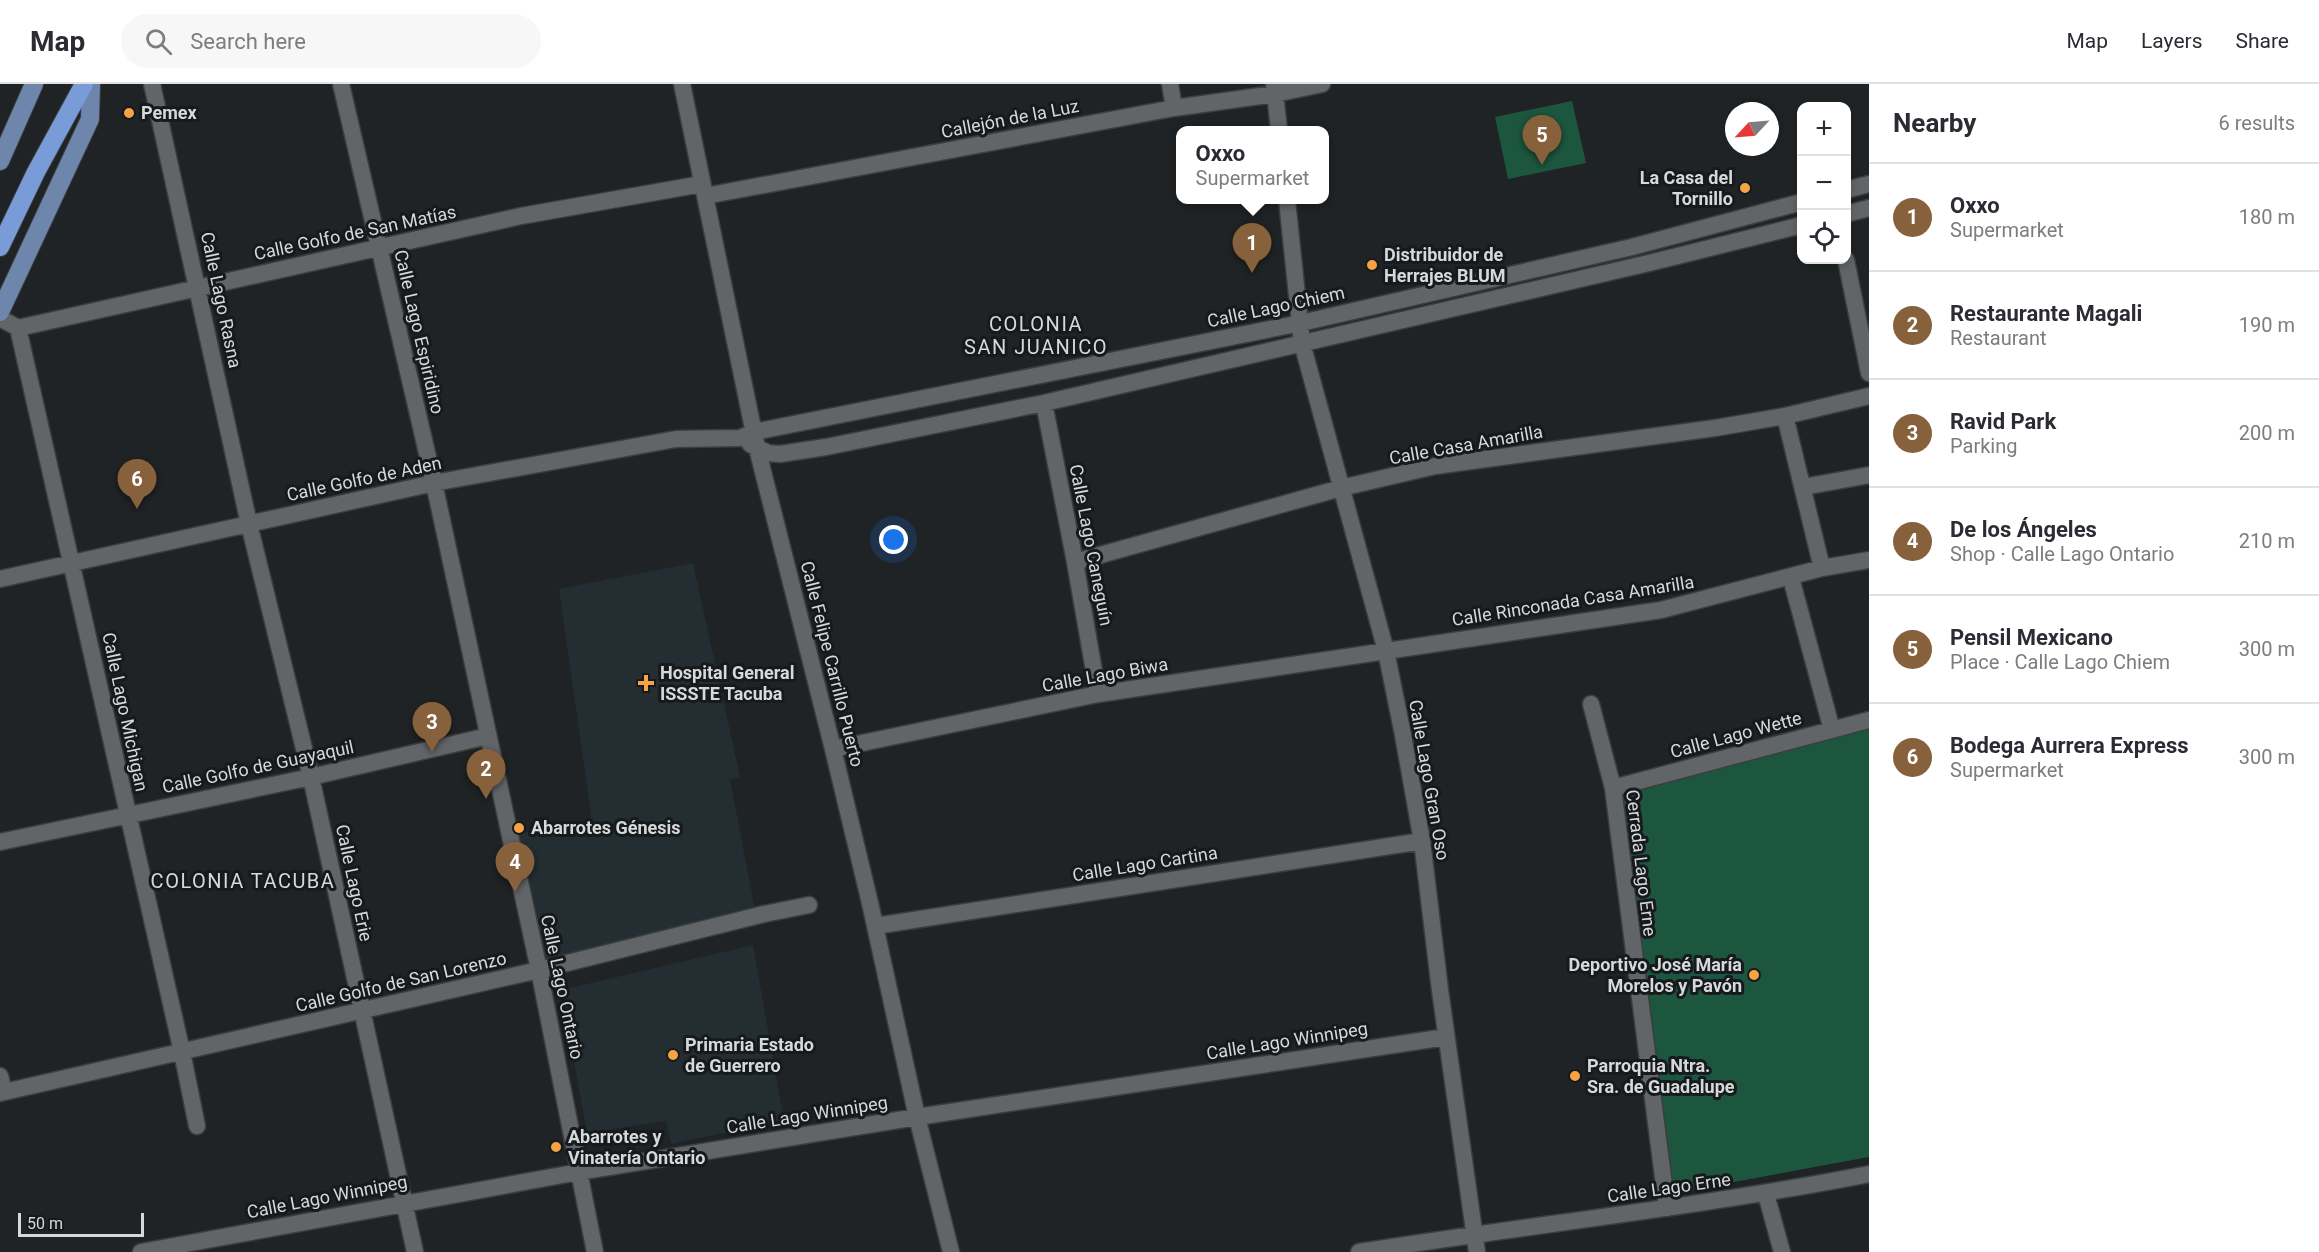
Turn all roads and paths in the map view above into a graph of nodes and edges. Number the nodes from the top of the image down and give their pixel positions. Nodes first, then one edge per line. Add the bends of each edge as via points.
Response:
1 (34, 84) edge
2 (84, 84) edge
3 (91, 84) edge
4 (153, 84) edge
5 (340, 84) edge
6 (682, 84) edge
7 (1170, 84) edge
8 (1322, 84) edge
9 (1275, 89) edge
10 (1174, 108) junction
11 (1280, 126) edge
12 (0, 162) edge
13 (1869, 184) edge
14 (1851, 189) edge
15 (703, 190) junction
16 (1797, 203) edge
17 (1287, 204) edge
18 (1869, 207) edge
19 (1851, 212) edge
20 (1797, 226) edge
21 (0, 247) edge
22 (379, 247) junction
23 (1847, 264) edge
24 (199, 287) junction
25 (0, 312) edge
26 (0, 318) edge
27 (1301, 322) junction
28 (18, 328) junction
29 (1302, 342) junction
30 (1869, 373) edge
31 (1869, 396) edge
32 (1044, 403) junction
33 (1785, 416) junction
34 (750, 439) junction
35 (1869, 475) edge
36 (434, 483) junction
37 (1803, 487) junction
38 (1341, 489) junction
39 (249, 524) junction
40 (1869, 560) edge
41 (1075, 562) junction
42 (73, 563) junction
43 (1821, 568) junction
44 (1791, 578) junction
45 (0, 579) edge
46 (1386, 651) junction
47 (1098, 694) junction
48 (1591, 704) dead end
49 (1869, 720) edge
50 (1832, 730) junction
51 (488, 736) junction
52 (833, 749) junction
53 (311, 777) junction
54 (1613, 788) junction
55 (127, 815) junction
56 (1422, 841) junction
57 (0, 842) edge
58 (809, 905) dead end
59 (875, 926) junction
60 (539, 970) junction
61 (362, 1011) junction
62 (1446, 1037) junction
63 (182, 1052) junction
64 (1, 1087) edge
65 (917, 1117) junction
66 (196, 1126) dead end
67 (579, 1172) junction
68 (1869, 1174) edge
69 (1766, 1194) junction
70 (404, 1202) junction
71 (1666, 1208) junction
72 (1474, 1234) junction
73 (141, 1252) edge
74 (415, 1252) edge
75 (595, 1252) edge
76 (951, 1252) edge
77 (1359, 1252) edge
78 (1477, 1252) edge
79 (1782, 1252) edge

1 - 12 main road
2 - 21 highway
3 - 25 main road via 90,119
4 - 24 street, Calle Lago Rasna
5 - 22 street, Calle Lago Espiridino
6 - 15 street, Calle Felipe Carrillo Puerto
7 - 10 street
8 - 9 street, Callejón de la Luz
9 - 10 street, Callejón de la Luz
9 - 11 street
10 - 15 street, Callejón de la Luz
13 - 14 street
15 - 22 street, Calle Golfo de San Matías via 521,216
15 - 34 street, Calle Felipe Carrillo Puerto
16 - 27 street, Calle Lago Chiem via 1632,247
17 - 27 street, Calle Lago Gran Oso
18 - 19 street
20 - 29 street
22 - 24 street, Calle Golfo de San Matías
22 - 36 street, Calle Lago Espiridino
23 - 30 street
24 - 28 street, Calle Golfo de San Matías
24 - 39 street, Calle Lago Rasna
26 - 28 street
27 - 29 street, Calle Lago Gran Oso
27 - 34 street, Calle Lago Chiem
28 - 42 street, Calle Lago Michigan
29 - 32 street
29 - 38 street, Calle Lago Gran Oso
31 - 33 street, Calle Casa Amarilla
32 - 34 street via 780,454
32 - 41 street, Calle Lago Caneguín
33 - 37 street
33 - 38 street, Calle Casa Amarilla via 1435,466
34 - 36 street, Calle Golfo de Aden via 676,439
34 - 52 street, Calle Felipe Carrillo Puerto
35 - 37 street
36 - 39 street, Calle Golfo de Aden
36 - 51 street, Calle Lago Ontario
37 - 43 street
38 - 41 street, Calle Casa Amarilla
38 - 46 street, Calle Lago Gran Oso
39 - 42 street, Calle Golfo de Aden
39 - 53 street, Calle Lago Erie
40 - 43 street, Calle Rinconada Casa Amarilla
41 - 47 street, Calle Lago Caneguín
42 - 45 street, Calle Golfo de Aden
42 - 55 street, Calle Lago Michigan
43 - 44 street, Calle Rinconada Casa Amarilla
44 - 46 street, Calle Rinconada Casa Amarilla via 1661,610
44 - 50 street
46 - 47 street, Calle Lago Biwa
46 - 56 street, Calle Lago Gran Oso
47 - 52 street, Calle Lago Biwa
48 - 54 street, Cerrada Lago Erne
49 - 50 street, Calle Lago Wette
50 - 54 street, Calle Lago Wette
51 - 53 street, Calle Golfo de Guayaquil
51 - 60 street, Calle Lago Ontario
52 - 59 street, Calle Felipe Carrillo Puerto
53 - 55 street, Calle Golfo de Guayaquil
53 - 61 street, Calle Lago Erie
54 - 71 street, Cerrada Lago Erne
55 - 57 street, Calle Golfo de Guayaquil
55 - 63 street, Calle Lago Michigan
56 - 59 street, Calle Lago Cartina
56 - 62 street, Calle Lago Gran Oso
58 - 60 street, Calle Golfo de San Lorenzo
59 - 65 street, Calle Felipe Carrillo Puerto
60 - 61 street, Calle Golfo de San Lorenzo
60 - 67 street, Calle Lago Ontario
61 - 63 street, Calle Golfo de San Lorenzo
61 - 70 street, Calle Lago Erie
62 - 65 street, Calle Lago Winnipeg
62 - 72 street, Calle Lago Gran Oso
63 - 64 street, Calle Golfo de San Lorenzo
63 - 66 street, Calle Lago Michigan
65 - 67 street, Calle Lago Winnipeg
65 - 76 street, Calle Felipe Carrillo Puerto
67 - 70 street, Calle Lago Winnipeg
67 - 75 street, Calle Lago Ontario
68 - 69 street, Calle Lago Erne
69 - 71 street, Calle Lago Erne
69 - 79 street
70 - 73 street, Calle Lago Winnipeg
70 - 74 street, Calle Lago Erie
71 - 72 street, Calle Lago Erne
72 - 77 street, Calle Lago Erne
72 - 78 street, Calle Lago Gran Oso

